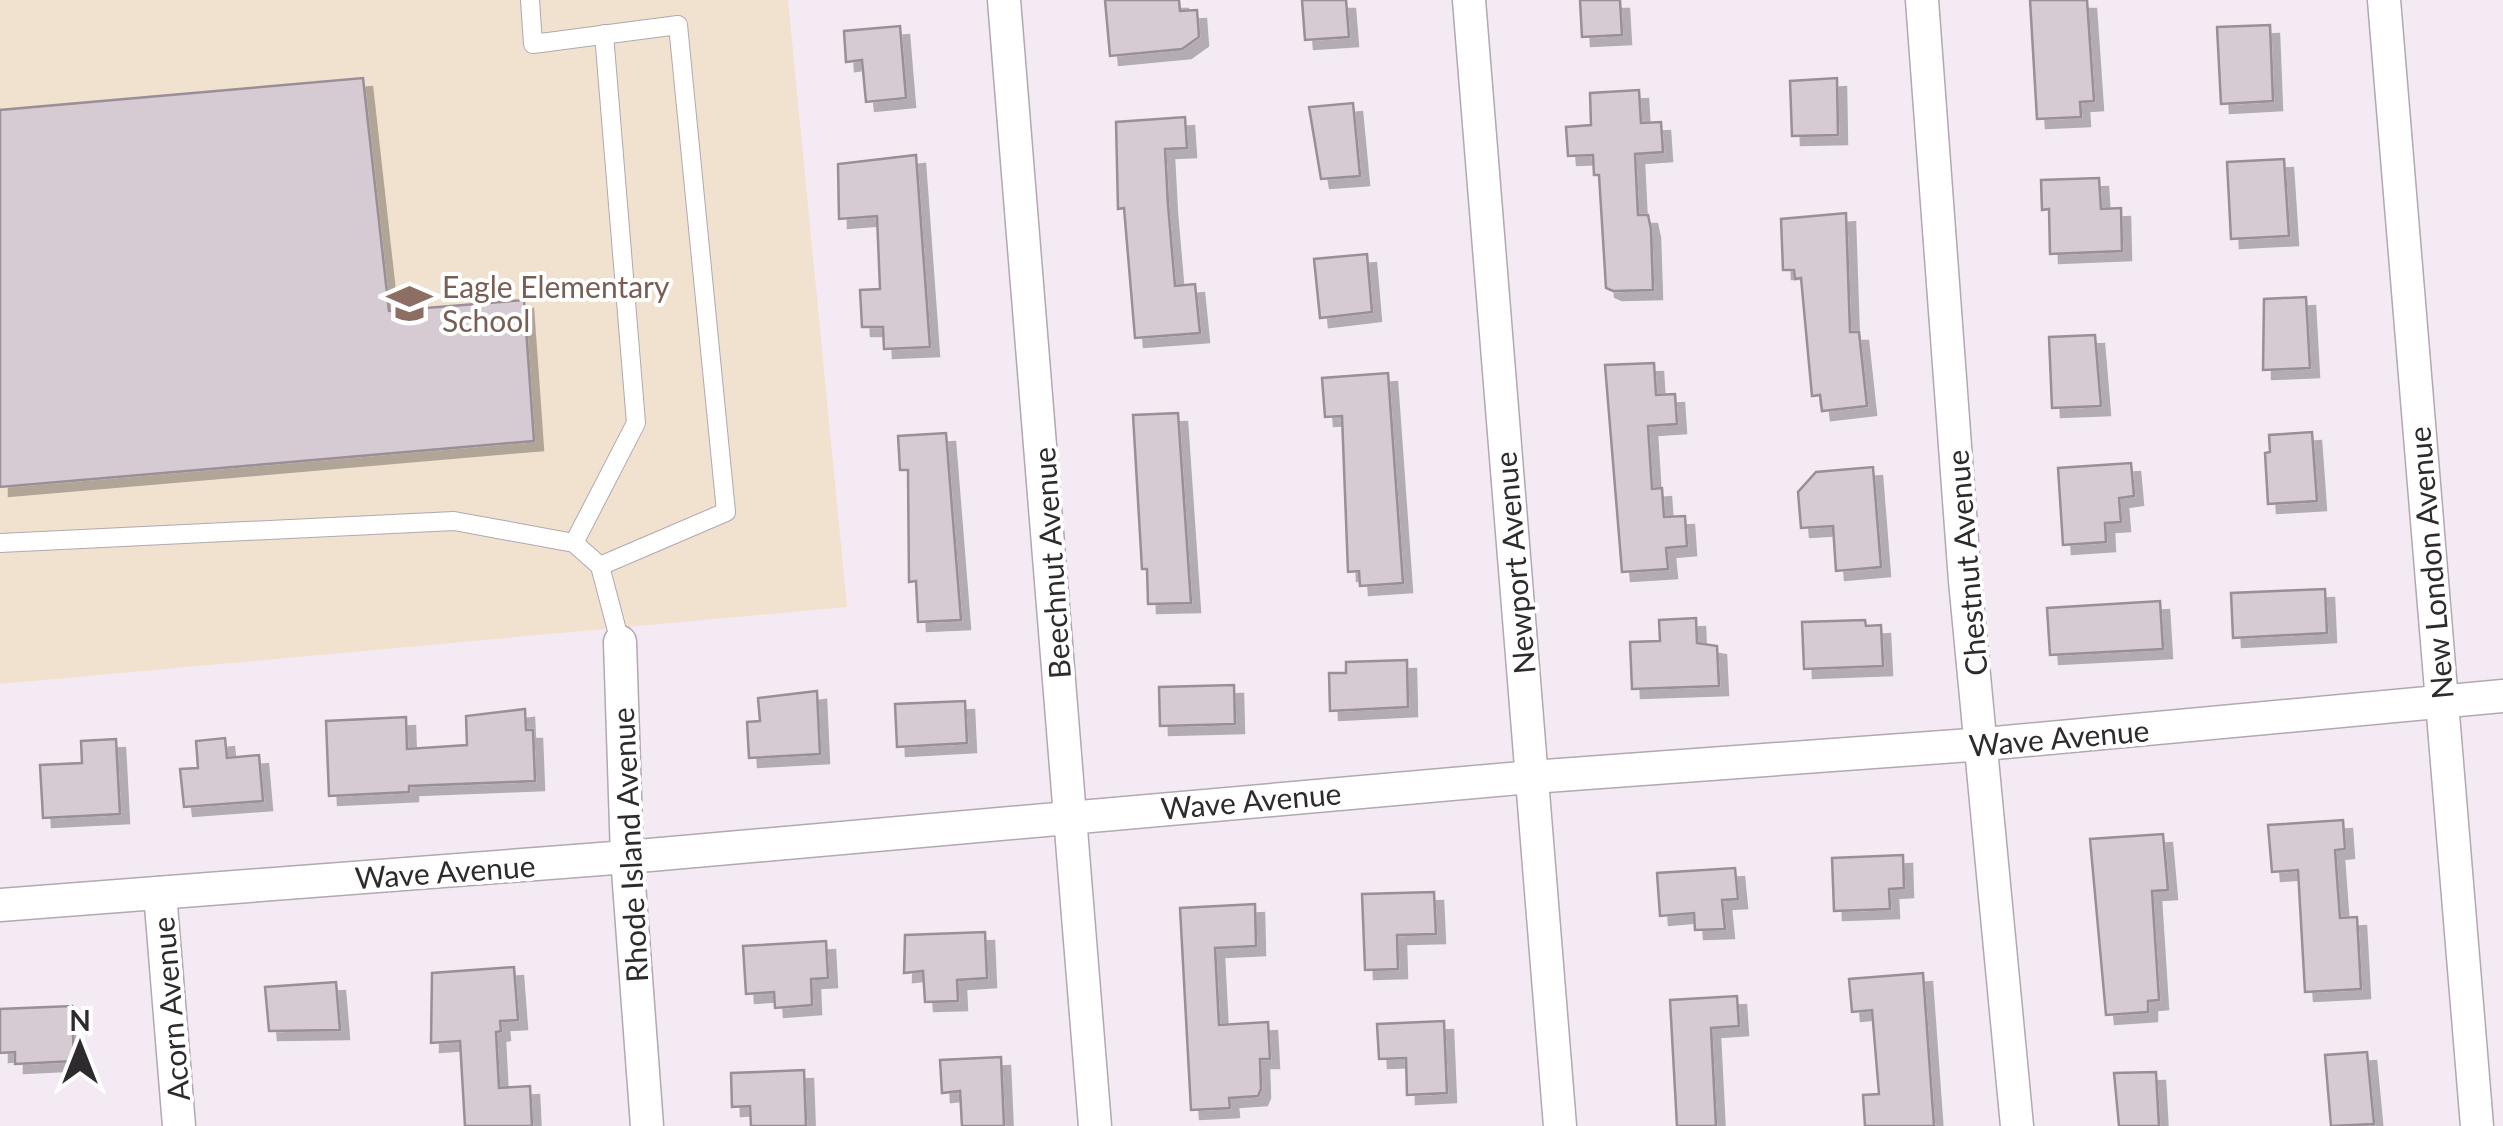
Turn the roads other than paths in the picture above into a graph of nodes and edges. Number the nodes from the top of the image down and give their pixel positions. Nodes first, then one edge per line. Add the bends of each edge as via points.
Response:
1 (530, 0) edge
2 (1004, 0) edge
3 (1470, 0) edge
4 (1922, 0) edge
5 (2384, 0) edge
6 (604, 34) junction
7 (0, 543) edge
8 (574, 543) junction
9 (600, 566) junction
10 (620, 642) joint
11 (2503, 696) edge
12 (2443, 701) junction
13 (1984, 744) junction
14 (1532, 777) junction
15 (1069, 814) junction
16 (627, 857) junction
17 (160, 893) junction
18 (0, 905) edge
19 (179, 1126) edge
20 (647, 1126) edge
21 (1095, 1126) edge
22 (1560, 1126) edge
23 (2017, 1126) edge
24 (2477, 1126) edge

1 - 6 lane via 533,44
2 - 15 street, Beechnut Avenue
3 - 14 street, Newport Avenue
4 - 13 street, Chestnut Avenue via 1965,580
5 - 12 street, New London Avenue
6 - 8 lane via 636,423
6 - 9 lane via 678,25 726,512
7 - 8 lane via 454,521
8 - 9 lane
9 - 10 lane, Rhode Island Avenue
10 - 16 street, Rhode Island Avenue
11 - 12 street, Wave Avenue
12 - 13 street, Wave Avenue
12 - 24 street, New London Avenue
13 - 14 street, Wave Avenue
13 - 23 street, Chestnut Avenue
14 - 15 street, Wave Avenue
14 - 22 street, Newport Avenue
15 - 16 street, Wave Avenue
15 - 21 street, Beechnut Avenue
16 - 17 street, Wave Avenue
16 - 20 street, Rhode Island Avenue
17 - 18 street, Wave Avenue
17 - 19 street, Acorn Avenue

